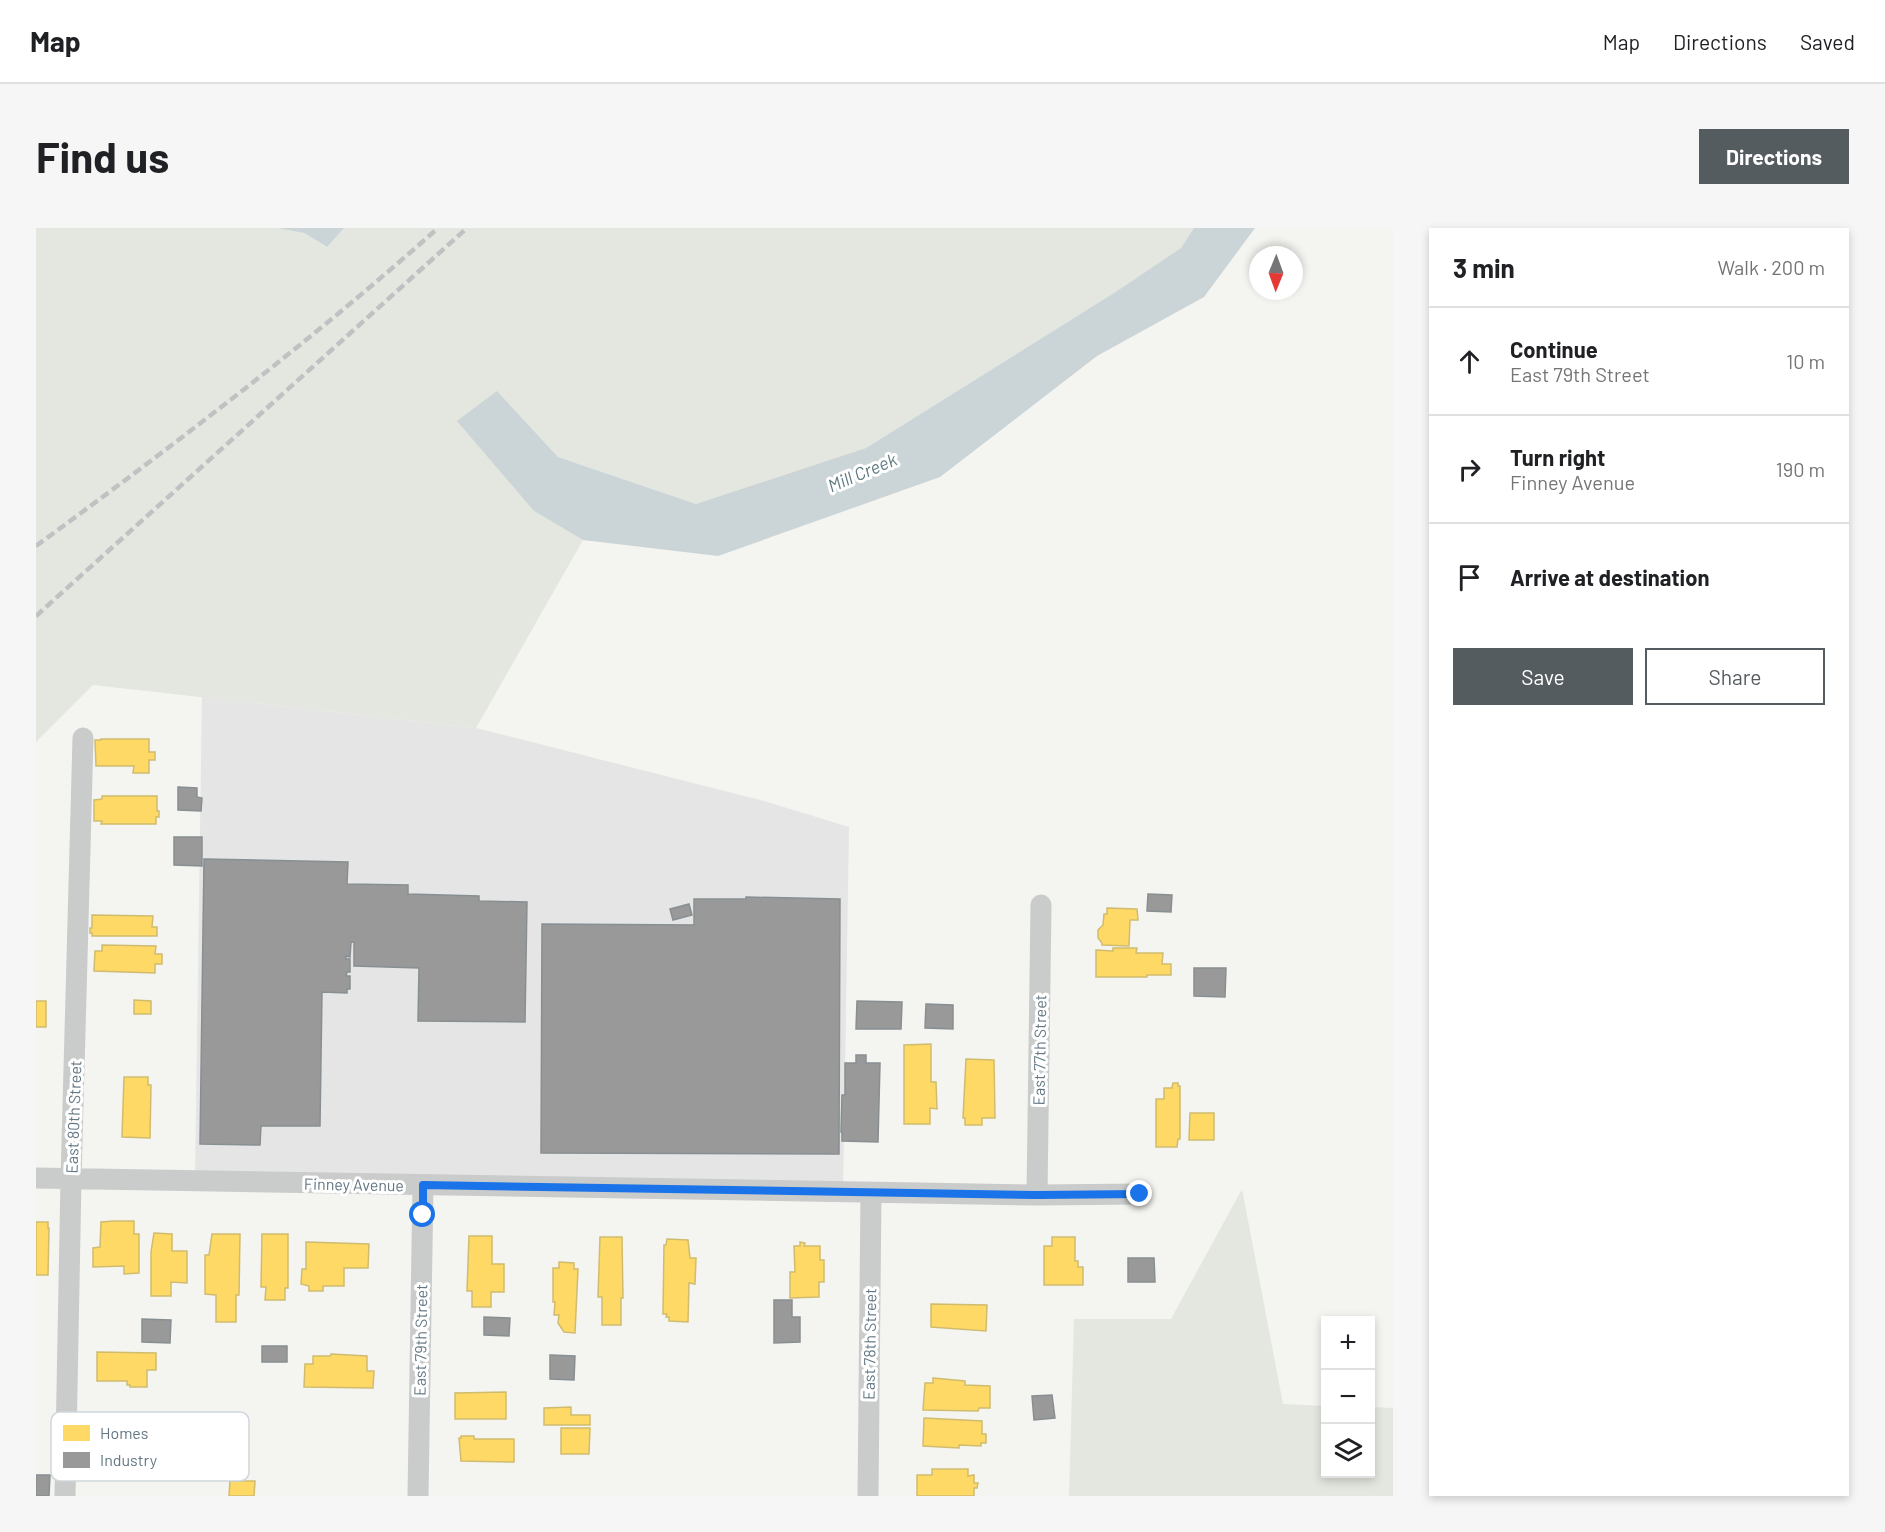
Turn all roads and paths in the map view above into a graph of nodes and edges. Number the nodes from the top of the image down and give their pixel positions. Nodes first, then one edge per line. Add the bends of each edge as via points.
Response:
1 (83, 738) dead end
2 (1041, 904) dead end
3 (36, 1178) edge
4 (71, 1179) junction
5 (423, 1185) junction
6 (871, 1192) junction
7 (1140, 1194) dead end
8 (1037, 1195) junction
9 (67, 1412) edge
10 (66, 1481) edge
11 (66, 1496) edge
12 (418, 1496) edge
13 (868, 1496) edge

1 - 4 street, East 80th Street
2 - 8 street, East 77th Street
3 - 4 street, Finney Avenue
4 - 5 street, Finney Avenue
4 - 9 street, East 80th Street
5 - 6 street, Finney Avenue
5 - 12 street, East 79th Street
6 - 8 street, Finney Avenue
6 - 13 street, East 78th Street
7 - 8 street, Finney Avenue
10 - 11 street, East 80th Street

